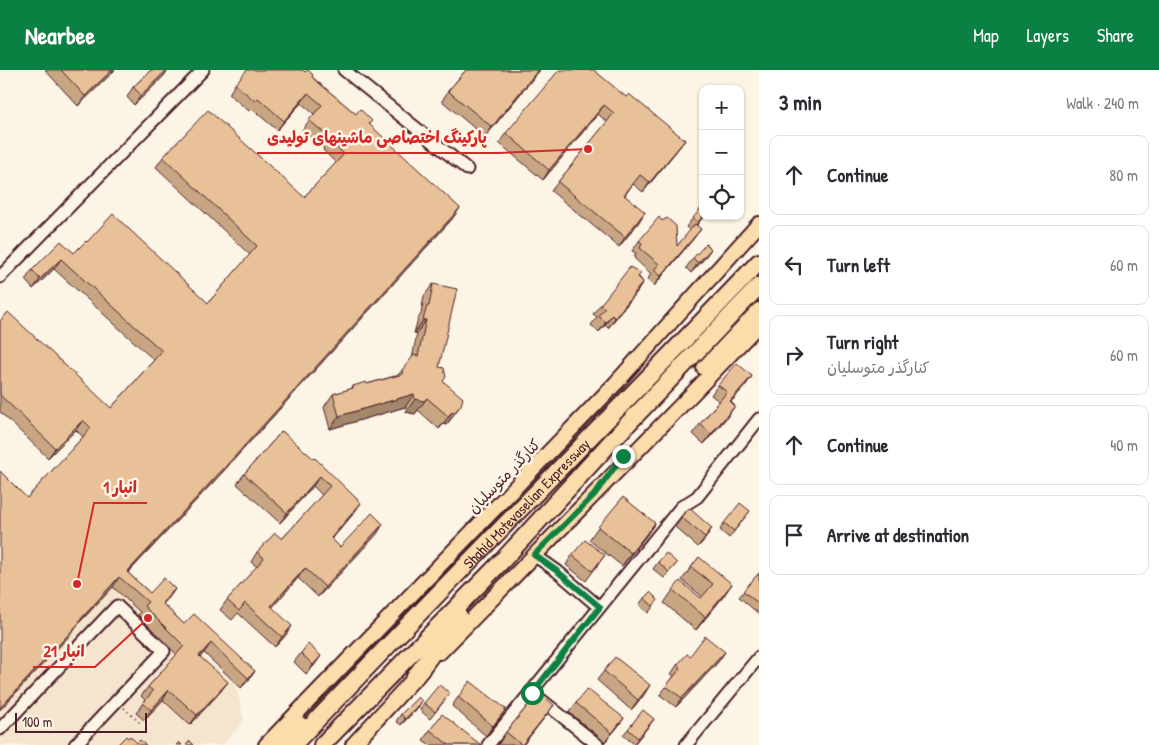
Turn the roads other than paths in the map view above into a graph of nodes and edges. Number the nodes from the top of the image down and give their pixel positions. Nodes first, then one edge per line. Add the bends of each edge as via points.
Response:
1 (202, 70) edge
2 (344, 70) edge
3 (467, 169) dead end
4 (759, 224) edge
5 (759, 236) edge
6 (759, 262) edge
7 (0, 277) edge
8 (759, 286) edge
9 (759, 310) edge
10 (759, 324) edge
11 (624, 375) junction
12 (759, 419) edge
13 (594, 495) junction
14 (534, 555) junction
15 (502, 561) junction
16 (600, 607) junction
17 (759, 656) edge
18 (369, 664) junction
19 (415, 677) junction
20 (532, 693) junction
21 (0, 729) edge
22 (75, 745) edge
23 (266, 745) edge
24 (278, 745) edge
25 (294, 745) edge
26 (322, 745) edge
27 (352, 745) edge
28 (488, 745) edge
29 (598, 745) edge
30 (686, 745) edge

1 - 7 street
2 - 3 street
4 - 11 main road, کنارگذر متوسلیان
5 - 11 main road
6 - 18 highway, Shahid Motevaselian Expressway
8 - 15 highway, Shahid Motevaselian Expressway
9 - 13 main road via 623,456
10 - 13 main road
11 - 23 main road, کنارگذر متوسلیان
12 - 16 street via 698,497 681,507
13 - 14 main road
14 - 16 street
14 - 19 main road
15 - 19 highway
15 - 26 highway, Shahid Motevaselian Expressway
16 - 20 street
17 - 30 street
18 - 24 highway
18 - 25 highway, Shahid Motevaselian Expressway
19 - 27 main road
20 - 28 street
20 - 29 street
21 - 22 street via 117,606 164,651

